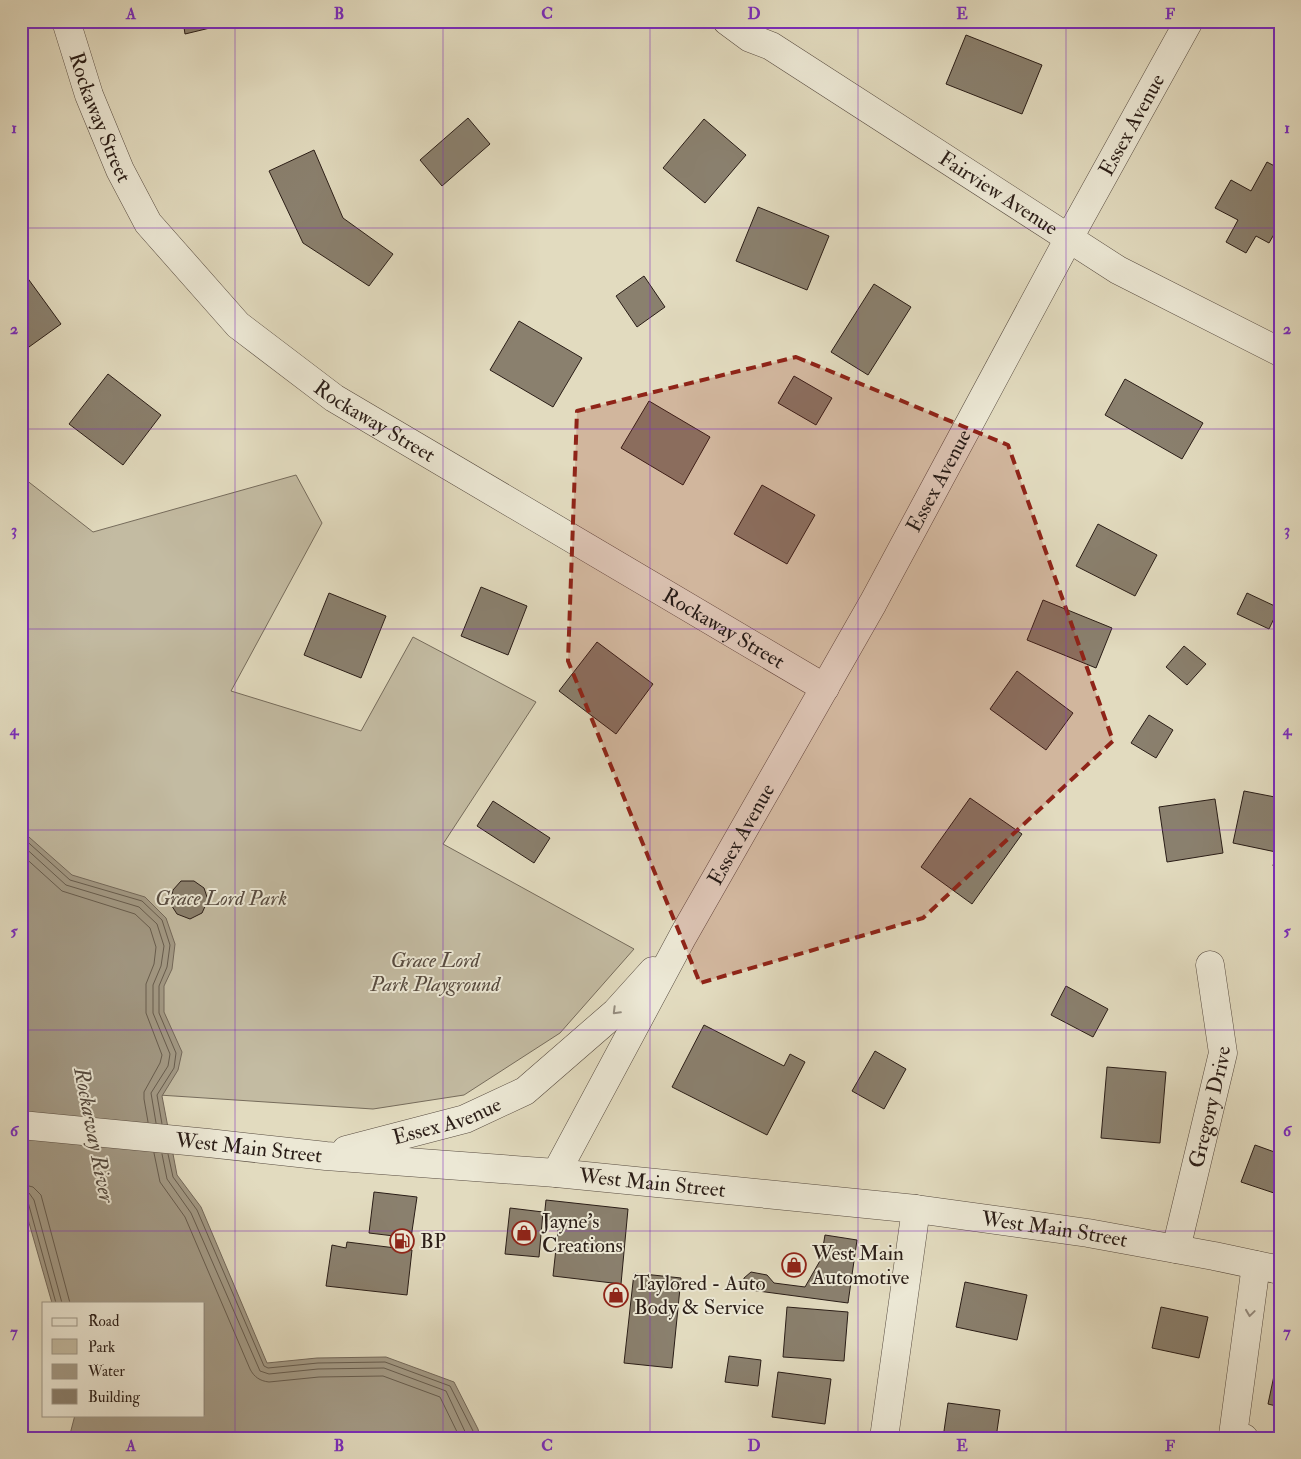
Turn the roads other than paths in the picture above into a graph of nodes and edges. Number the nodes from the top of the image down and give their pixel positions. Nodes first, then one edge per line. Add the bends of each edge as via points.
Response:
1 (66, 21) edge
2 (727, 21) edge
3 (1189, 21) edge
4 (1069, 238) junction
5 (1280, 352) edge
6 (825, 688) junction
7 (684, 936) junction
8 (1210, 965) dead end
9 (21, 1125) edge
10 (326, 1156) junction
11 (556, 1173) junction
12 (916, 1209) junction
13 (1176, 1249) junction
14 (1268, 1268) edge
15 (884, 1438) edge
16 (1244, 1438) edge

1 - 6 street, Rockaway Street via 88,95 120,170 148,223 238,325 334,398
2 - 4 street, Fairview Avenue
3 - 4 street, Essex Avenue
4 - 5 street, Fairview Avenue via 1118,270
4 - 6 street, Essex Avenue via 874,604
6 - 7 street, Essex Avenue
7 -> 10 street, Essex Avenue via 616,1012 525,1091 465,1118
7 - 11 street, Essex Avenue
8 - 13 street, Gregory Drive via 1223,1053
9 - 10 street, West Main Street
10 - 11 street, West Main Street
11 - 12 street, West Main Street
12 - 13 street, West Main Street
12 - 15 street
13 - 14 street, West Main Street
14 -> 16 street via 1232,1435

